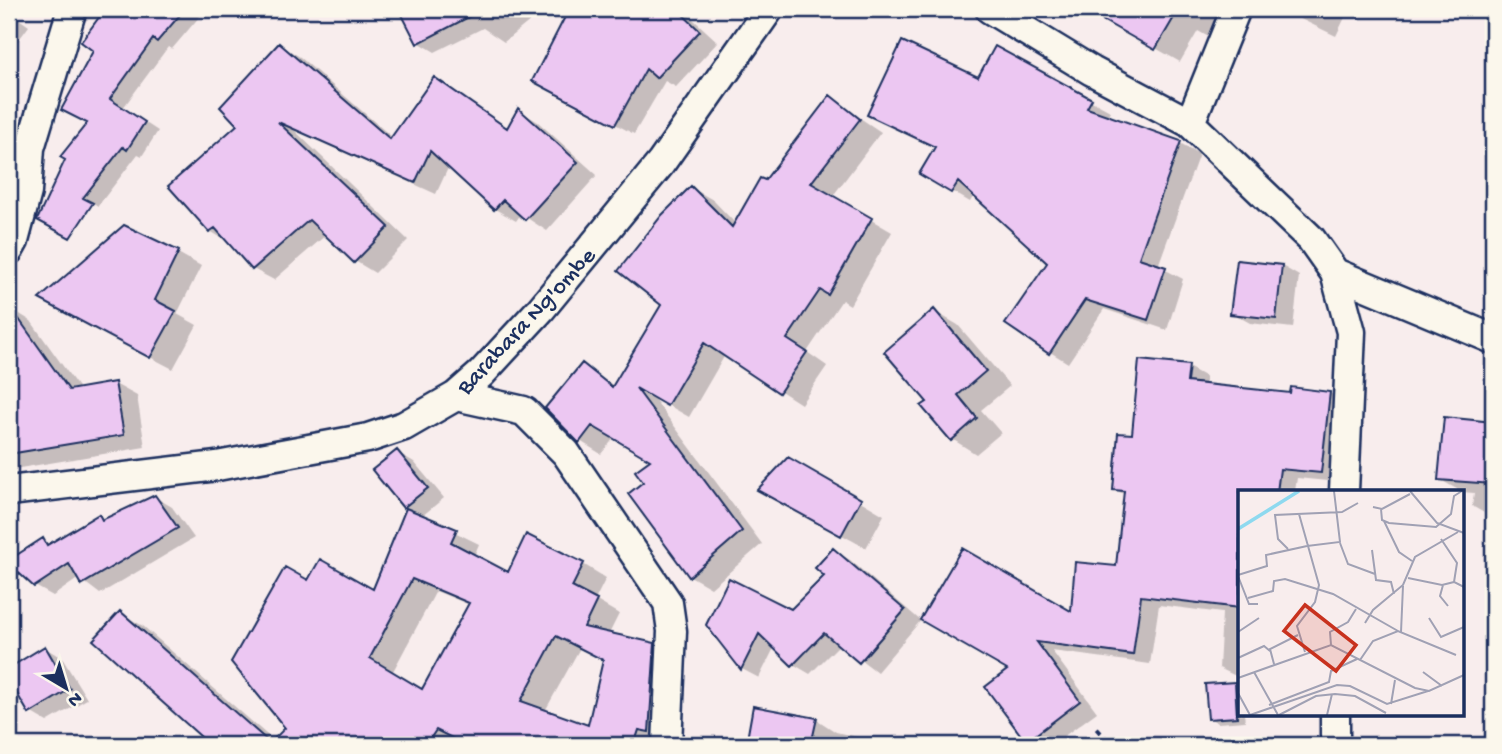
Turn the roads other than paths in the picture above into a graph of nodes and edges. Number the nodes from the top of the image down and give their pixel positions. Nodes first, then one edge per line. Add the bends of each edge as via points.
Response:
1 (72, 9) edge
2 (769, 9) edge
3 (990, 9) edge
4 (1236, 9) edge
5 (1190, 123) junction
6 (9, 250) edge
7 (1335, 273) junction
8 (1493, 340) edge
9 (456, 396) junction
10 (1344, 490) edge
11 (9, 491) edge
12 (1335, 716) edge
13 (667, 745) edge
14 (1335, 745) edge

1 - 6 street via 30,148 27,192
2 - 9 street, Barabara Ng'ombe via 661,163 541,309
3 - 5 street
4 - 5 street
5 - 7 street via 1311,239
7 - 8 street
7 - 10 street via 1350,332
9 - 11 street, Barabara Ng'ombe via 404,426 368,439 217,466
9 - 13 street via 524,411 566,453 668,603 672,631
12 - 14 street

